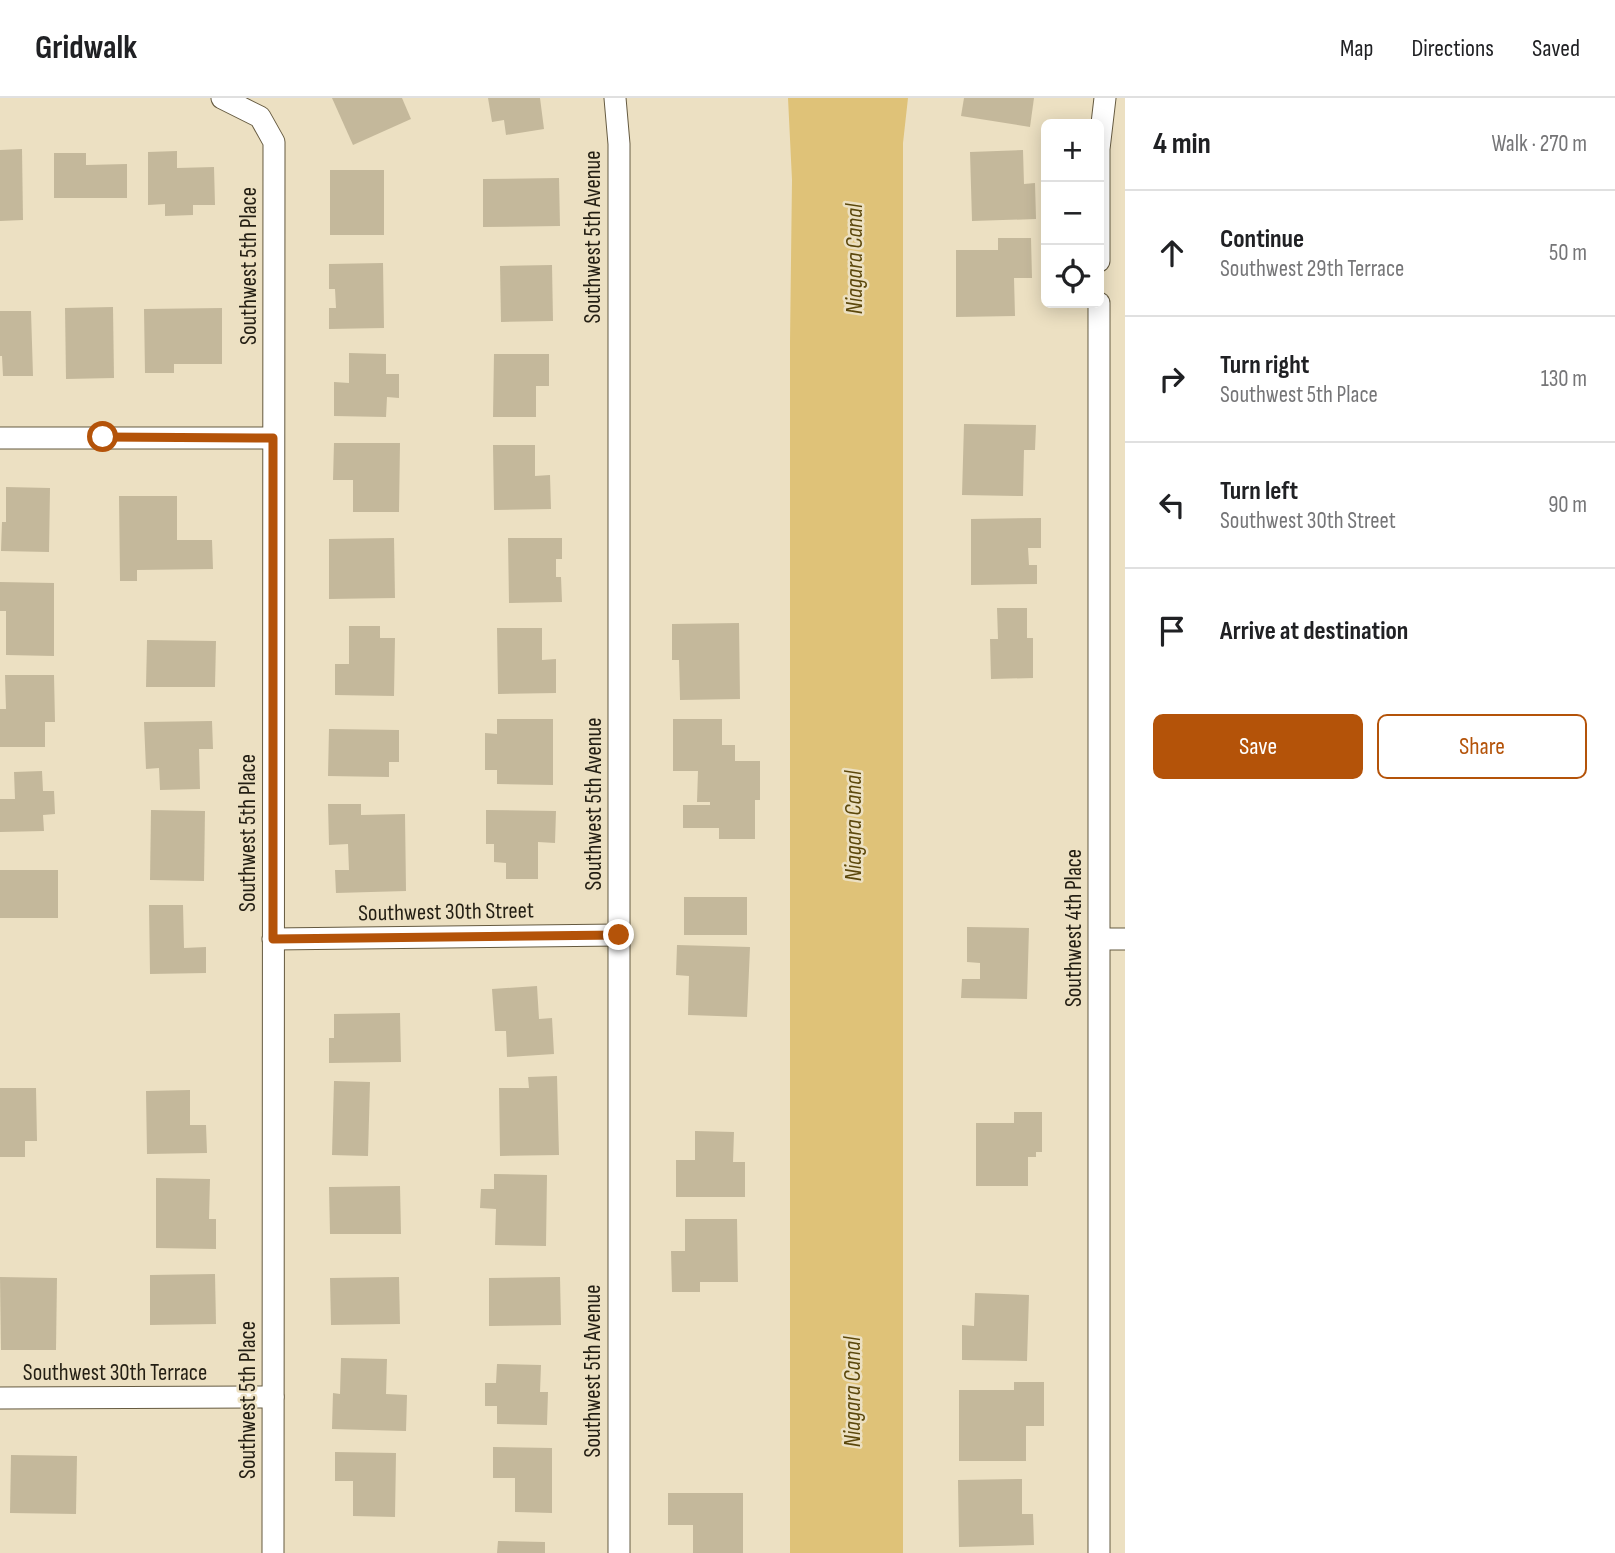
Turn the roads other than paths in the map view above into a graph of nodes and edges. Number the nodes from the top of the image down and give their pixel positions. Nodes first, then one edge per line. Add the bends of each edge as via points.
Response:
1 (222, 98) edge
2 (615, 98) edge
3 (1105, 98) edge
4 (1099, 245) edge
5 (1099, 308) edge
6 (0, 438) edge
7 (273, 438) junction
8 (619, 935) junction
9 (273, 939) junction
10 (1100, 939) junction
11 (1125, 939) edge
12 (273, 1397) junction
13 (0, 1398) edge
14 (273, 1553) edge
15 (618, 1553) edge
16 (1099, 1553) edge

1 - 7 street, Southwest 5th Place via 260,117 274,142
2 - 8 street, Southwest 5th Avenue via 619,144
3 - 4 street via 1099,149
5 - 10 street, Southwest 4th Place
6 - 7 street
7 - 9 street, Southwest 5th Place
8 - 9 street, Southwest 30th Street
8 - 15 street, Southwest 5th Avenue
9 - 12 street, Southwest 5th Place
10 - 11 street
10 - 16 street, Southwest 4th Place
12 - 13 street, Southwest 30th Terrace
12 - 14 street, Southwest 5th Place

